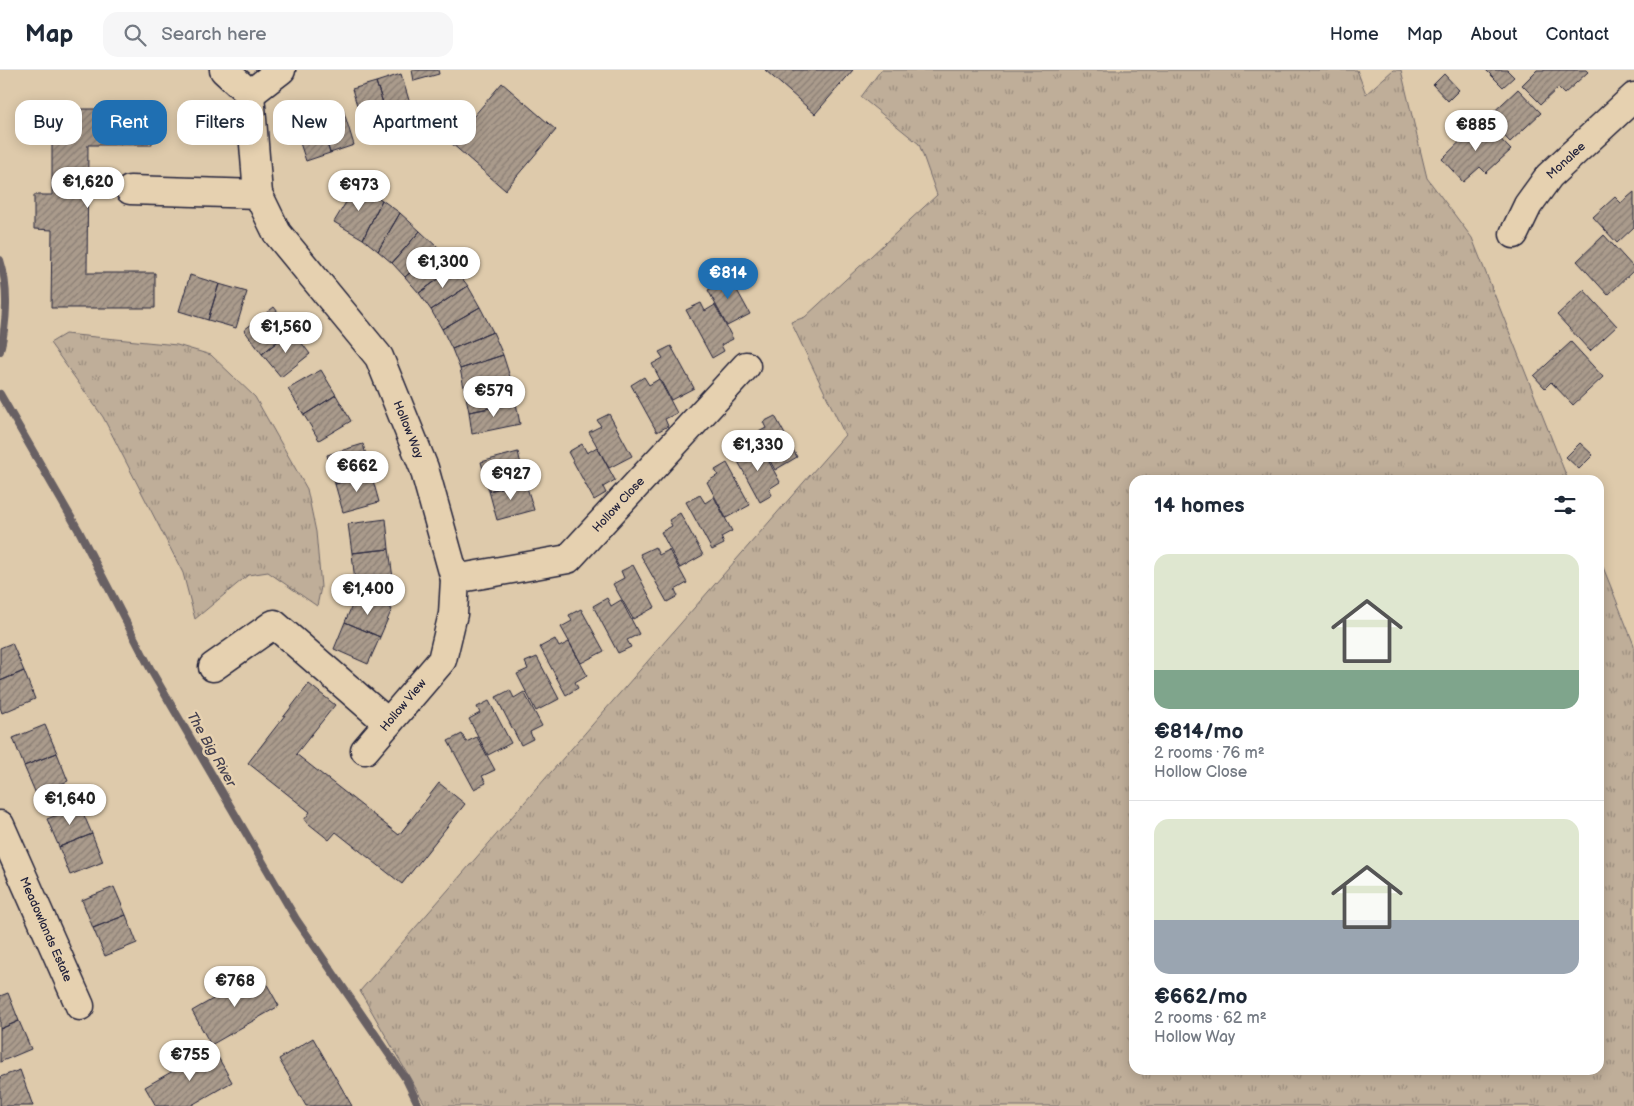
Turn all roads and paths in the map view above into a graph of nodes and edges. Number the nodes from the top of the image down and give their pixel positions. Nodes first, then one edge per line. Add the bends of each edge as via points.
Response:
1 (224, 70) edge
2 (281, 70) edge
3 (250, 94) junction
4 (1634, 97) edge
5 (130, 190) dead end
6 (258, 194) junction
7 (1514, 234) dead end
8 (746, 366) dead end
9 (455, 579) junction
10 (442, 660) joint
11 (213, 668) dead end
12 (388, 722) junction
13 (365, 750) dead end
14 (0, 825) edge
15 (80, 1006) dead end

1 - 3 street
2 - 3 street
3 - 6 street
4 - 7 street, Monalee via 1549,176 1528,205
5 - 6 street
6 - 9 street, Hollow Way via 277,233 379,357 424,468
8 - 9 street, Hollow Close via 568,560
9 - 10 street, Hollow Way via 453,614
10 - 12 street, Hollow View
11 - 12 street via 274,624
12 - 13 street, Hollow View
14 - 15 street, Meadowlands Estate

